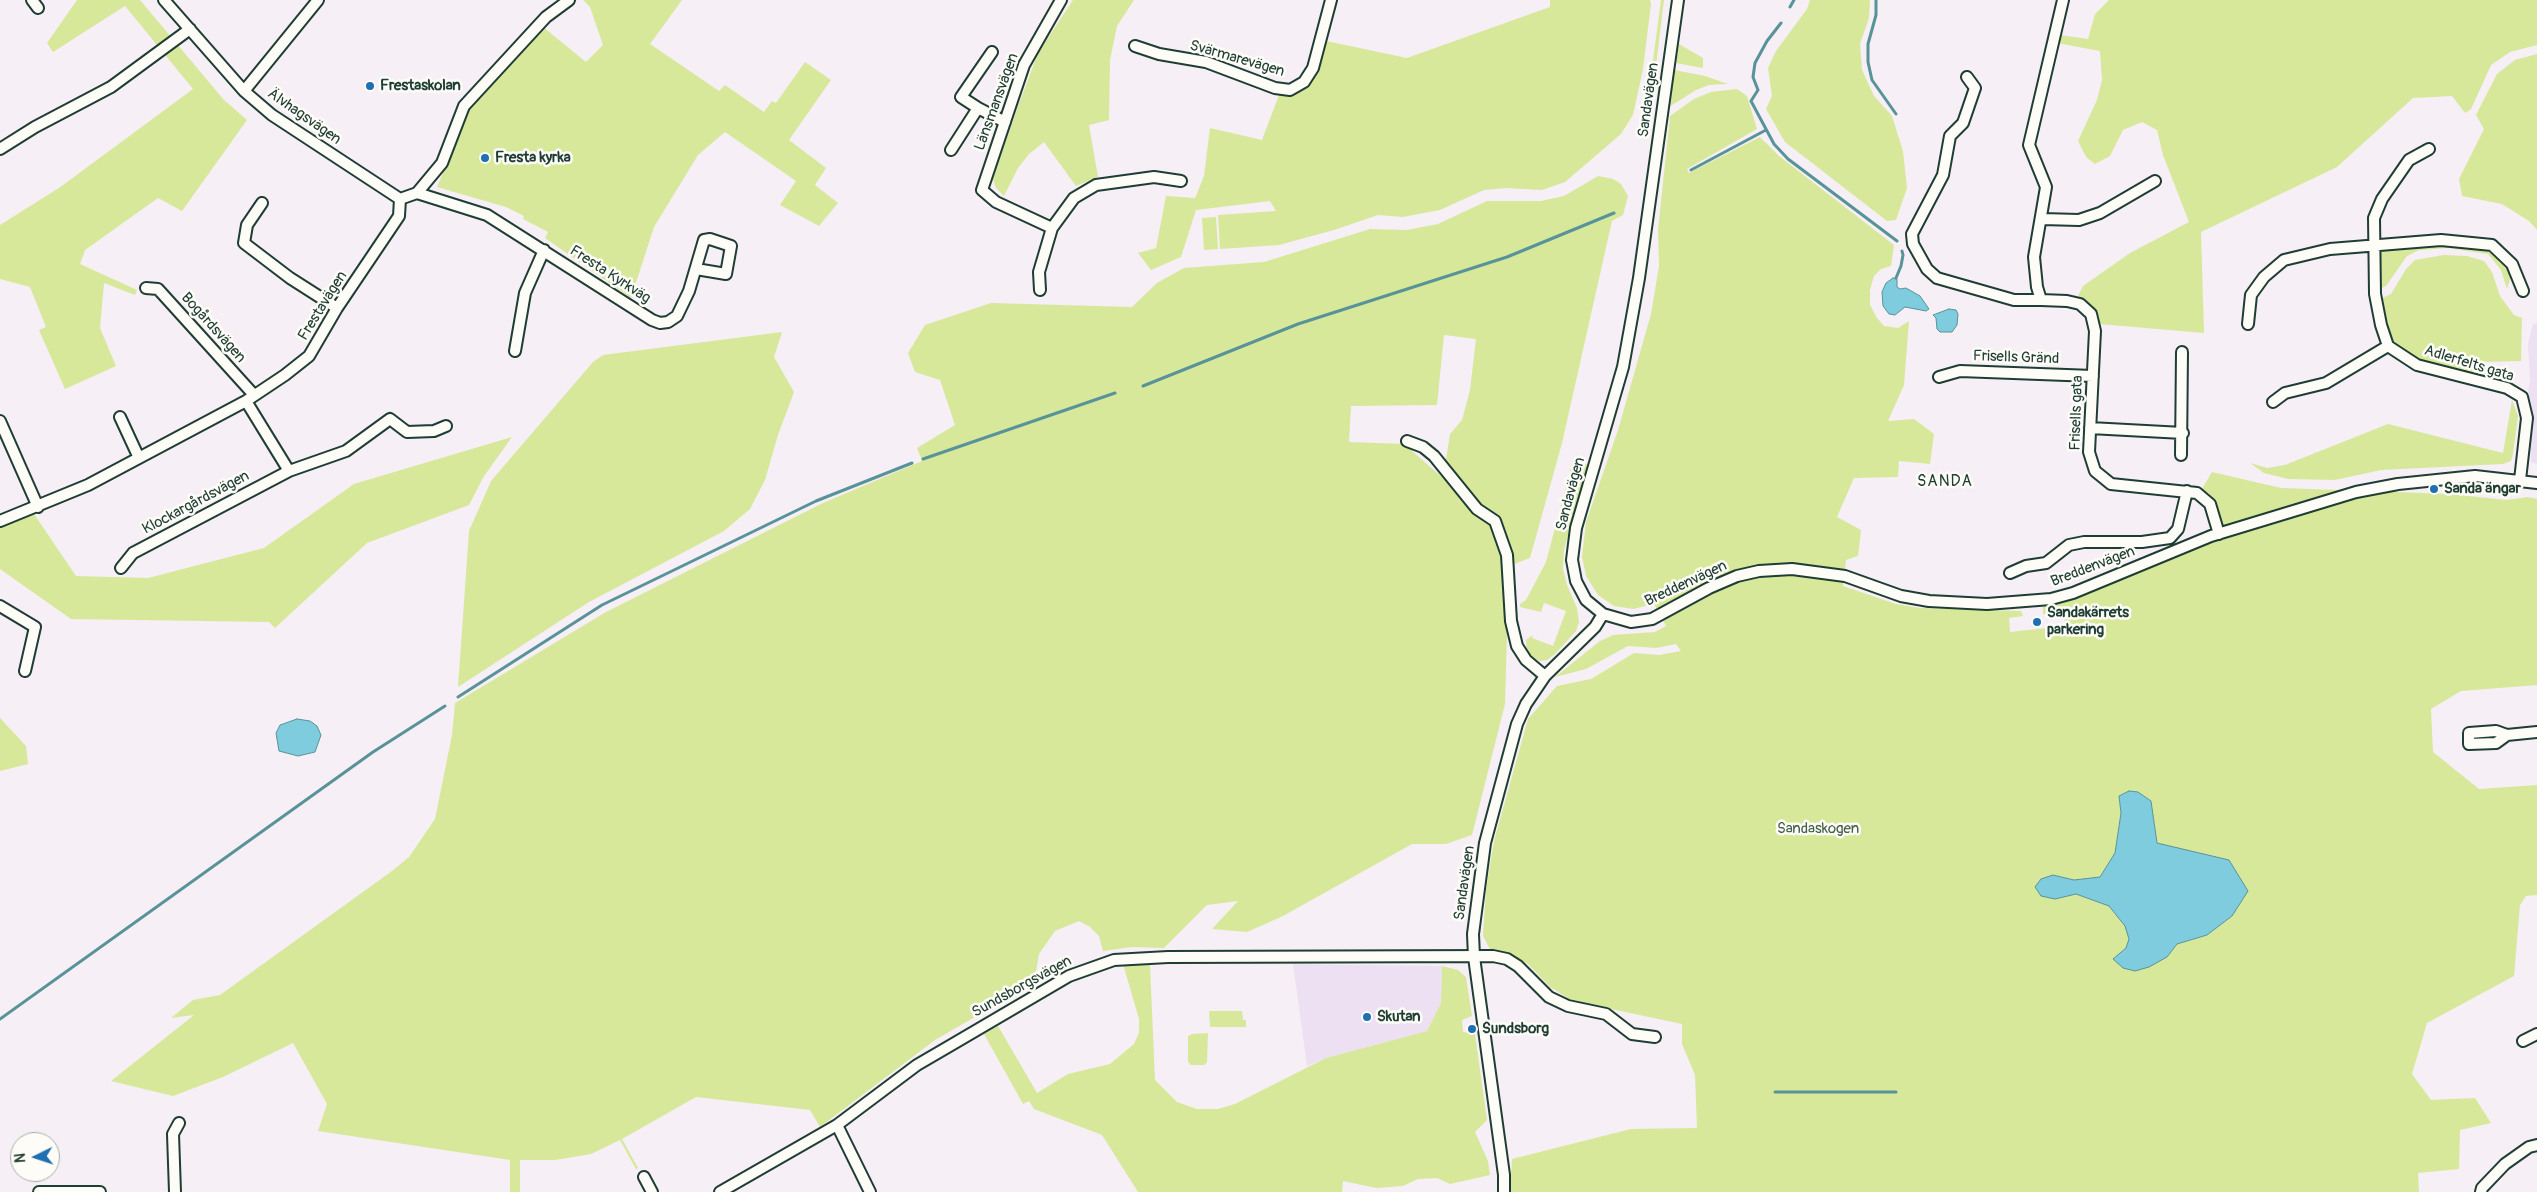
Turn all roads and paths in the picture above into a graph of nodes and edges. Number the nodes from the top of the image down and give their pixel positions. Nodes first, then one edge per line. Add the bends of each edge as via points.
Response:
1 (164, 0) edge
2 (318, 0) edge
3 (569, 0) edge
4 (1060, 0) edge
5 (1331, 0) edge
6 (1678, 0) edge
7 (2063, 0) edge
8 (190, 29) junction
9 (1134, 46) dead end
10 (992, 52) dead end
11 (1967, 77) dead end
12 (244, 91) junction
13 (978, 108) junction
14 (1005, 122) junction
15 (0, 149) edge
16 (2429, 149) dead end
17 (951, 150) dead end
18 (2155, 180) dead end
19 (1181, 182) dead end
20 (417, 192) junction
21 (400, 198) junction
22 (262, 203) dead end
23 (2042, 219) junction
24 (1052, 228) junction
25 (2373, 244) junction
26 (544, 250) junction
27 (696, 269) dead end
28 (146, 288) dead end
29 (1040, 290) dead end
30 (2523, 291) dead end
31 (2041, 300) junction
32 (337, 308) junction
33 (2248, 324) dead end
34 (2388, 346) junction
35 (515, 351) dead end
36 (2182, 352) dead end
37 (2093, 376) junction
38 (1939, 377) dead end
39 (250, 398) junction
40 (2273, 402) dead end
41 (120, 417) dead end
42 (0, 421) edge
43 (446, 426) dead end
44 (2090, 428) junction
45 (2183, 432) junction
46 (1407, 440) dead end
47 (2182, 456) dead end
48 (139, 458) junction
49 (289, 471) junction
50 (2520, 480) junction
51 (2537, 483) edge
52 (2187, 491) junction
53 (38, 506) junction
54 (0, 521) edge
55 (2219, 534) junction
56 (121, 568) dead end
57 (2010, 573) dead end
58 (0, 606) edge
59 (1603, 614) junction
60 (25, 671) dead end
61 (1545, 676) junction
62 (2537, 732) edge
63 (2507, 736) dead end
64 (1474, 957) junction
65 (2537, 1034) edge
66 (1655, 1037) dead end
67 (2523, 1041) dead end
68 (179, 1123) dead end
69 (837, 1125) junction
70 (2537, 1144) edge
71 (644, 1177) dead end
72 (39, 1192) edge
73 (100, 1192) edge
74 (176, 1192) edge
75 (652, 1192) edge
76 (720, 1192) edge
77 (870, 1192) edge
78 (1504, 1192) edge
79 (2482, 1192) edge

1 - 8 street, Älvhagsvägen
2 - 12 street
3 - 20 street via 546,17 464,106 442,163
4 - 14 street, Länsmansvägen via 1024,64
5 - 9 street, Svärmarevägen via 1313,68 1304,82 1290,90 1275,88 1206,62
6 - 59 street, Sandavägen via 1627,347 1576,528 1572,560 1576,581 1586,600
7 - 23 street via 2030,145 2046,187
8 - 12 street, Älvhagsvägen
8 - 15 street via 111,87
10 - 13 street via 961,97
11 - 31 street, Frisells gata via 1975,88 1963,123 1950,136 1943,175 1912,234 1913,244 1927,269 1937,278 2014,300
12 - 21 street, Älvhagsvägen via 272,115
13 - 14 street
13 - 17 street
14 - 24 street, Länsmansvägen via 982,190 996,202
16 - 25 street via 2409,160 2382,199 2374,218
18 - 23 street via 2100,213 2079,220
19 - 24 street via 1154,177 1096,184 1074,198
20 - 21 street
20 - 26 street, Fresta Kyrkväg via 487,215
21 - 32 street, Frestavägen via 399,216
22 - 32 street via 247,225 244,243
23 - 31 street via 2034,257
24 - 29 street via 1040,272
25 - 30 street via 2441,240 2492,245 2512,264
25 - 33 street via 2330,248 2284,260 2264,277 2251,295
25 - 34 street via 2375,294
26 - 27 street, Fresta Kyrkväg via 660,323 677,316
26 - 35 street via 526,293
28 - 39 street, Bogårdsvägen via 158,289
31 - 37 street, Frisells gata via 2080,304 2090,314 2095,331
32 - 39 street, Frestavägen via 309,356
34 - 40 street via 2326,383 2285,393
34 - 50 street, Adlerfelts gata via 2417,365 2507,388 2522,397 2527,418
36 - 45 street
37 - 38 street, Frisells Gränd via 1960,371
37 - 44 street, Frisells gata
39 - 48 street, Frestavägen
39 - 49 street
41 - 48 street
42 - 53 street
43 - 49 street, Klockargårdsvägen via 434,431 406,432 390,419 346,451
44 - 45 street
44 - 52 street, Frisells gata via 2090,462 2101,478 2111,484
45 - 47 street
46 - 61 street via 1434,456 1477,509 1495,521 1507,555 1511,621 1517,646 1526,660
48 - 53 street, Frestavägen
49 - 56 street, Klockargårdsvägen via 133,553
50 - 51 street, Breddenvägen
50 - 55 street, Breddenvägen via 2475,476 2398,484 2356,492
52 - 55 street, Frisells gata via 2197,493 2210,504
52 - 57 street via 2178,529 2170,538 2069,545 2046,563
53 - 54 street, Frestavägen
55 - 59 street, Breddenvägen via 2073,593 2028,602 1929,601 1901,596 1845,576 1792,568 1738,576 1652,619 1631,622
58 - 60 street via 35,627
59 - 61 street, Sandavägen via 1595,627
61 - 64 street, Sandavägen via 1526,704 1518,724 1487,836 1478,883
62 - 63 street
64 - 66 street via 1507,959 1526,972 1549,997 1568,1006 1606,1014 1632,1034
64 - 69 street, Sundsborgsvägen via 1168,957 1114,960 1069,976 917,1065
64 - 78 street, Sandavägen
65 - 67 street
68 - 74 street via 173,1134
69 - 76 street, Sundsborgsvägen
69 - 77 street
70 - 79 street via 2505,1164 2482,1188
71 - 75 street
72 - 73 street

